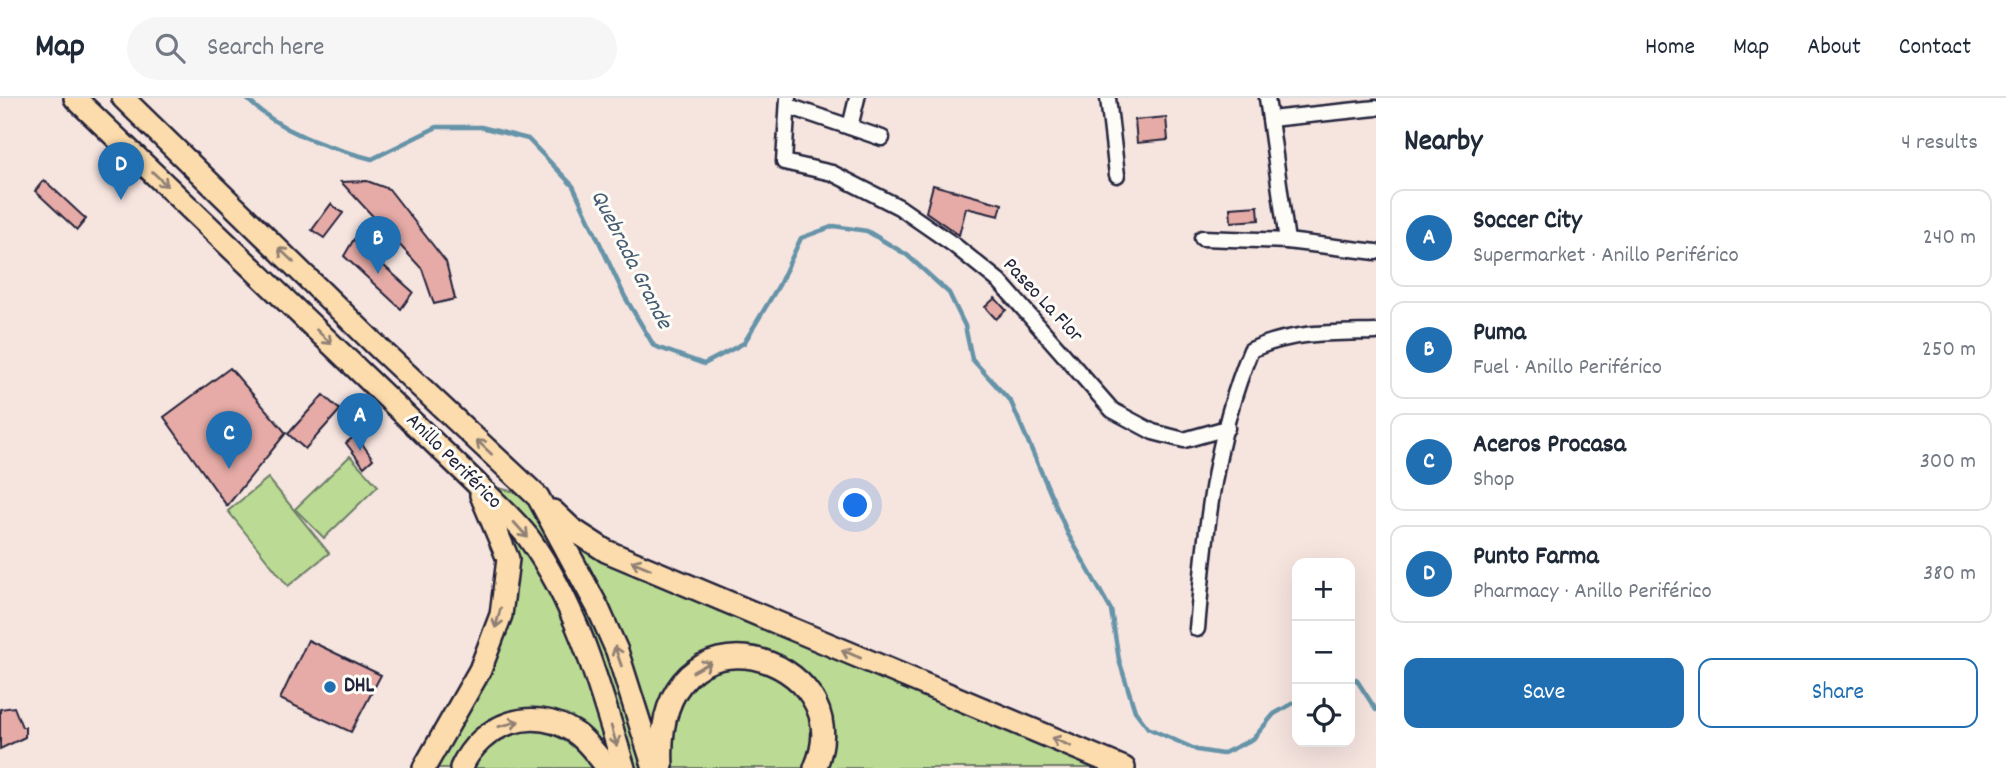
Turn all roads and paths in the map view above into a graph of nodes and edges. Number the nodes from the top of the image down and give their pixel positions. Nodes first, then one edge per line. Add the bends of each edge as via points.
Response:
1 (75, 98) edge
2 (122, 98) edge
3 (857, 98) edge
4 (1108, 98) edge
5 (1267, 98) edge
6 (788, 102) edge
7 (1376, 108) edge
8 (1270, 119) junction
9 (850, 127) junction
10 (882, 138) dead end
11 (1117, 175) dead end
12 (1202, 238) dead end
13 (1287, 241) junction
14 (1376, 251) edge
15 (1376, 332) edge
16 (1227, 428) junction
17 (477, 483) junction
18 (538, 497) junction
19 (1197, 629) dead end
20 (424, 768) edge
21 (461, 768) edge
22 (608, 768) edge
23 (624, 768) edge
24 (654, 768) edge
25 (662, 768) edge
26 (815, 768) edge
27 (1124, 768) edge

1 -> 17 highway, Anillo Periférico
18 -> 2 highway, Anillo Periférico
3 - 9 street
4 - 11 street
5 - 8 street
6 - 9 street
6 - 16 street, Paseo La Flor via 784,162 832,173 899,206 954,245 1000,282 1112,410 1153,432 1184,440
7 - 8 street
8 - 13 street
9 - 10 street
12 - 13 street
13 - 14 street
15 - 16 street via 1312,333 1274,339 1251,350
16 - 19 street via 1206,524
17 -> 20 highway via 508,559 500,615 480,670
17 -> 23 highway, Anillo Periférico via 527,536 562,594 595,670
24 -> 18 highway, Anillo Periférico via 617,651
27 -> 18 highway via 606,551 572,529
21 -> 22 highway via 468,752 486,733 506,723 535,719 575,733
25 -> 26 highway via 660,735 679,683 702,664 749,656 782,668 807,690 819,714 822,734

